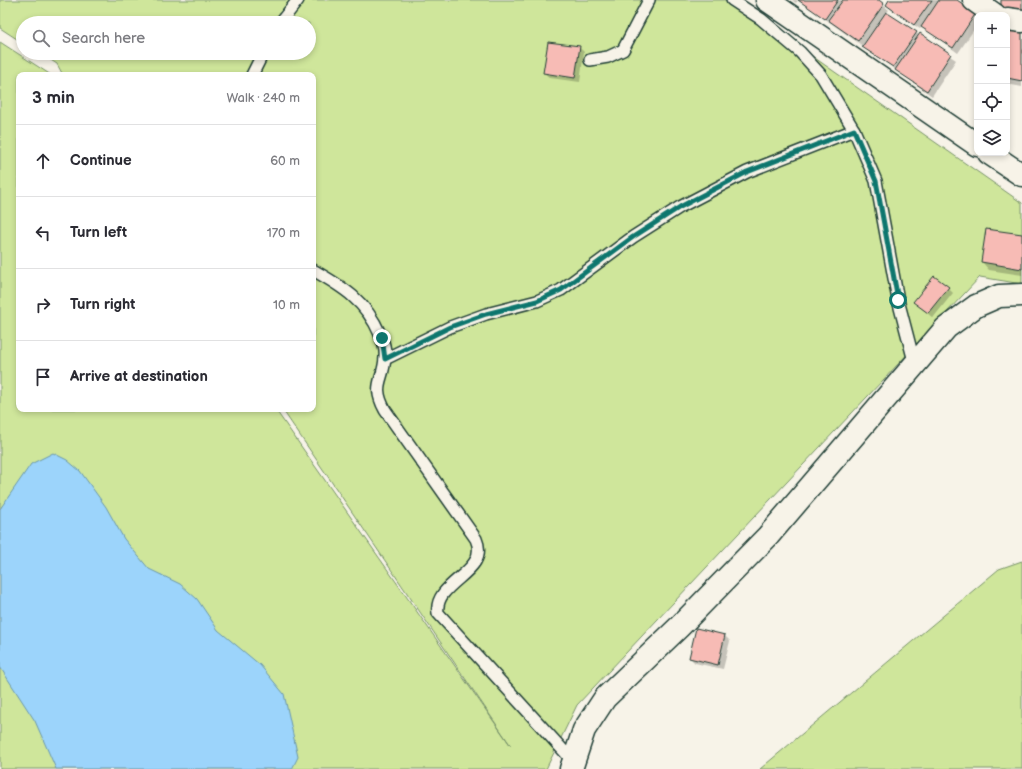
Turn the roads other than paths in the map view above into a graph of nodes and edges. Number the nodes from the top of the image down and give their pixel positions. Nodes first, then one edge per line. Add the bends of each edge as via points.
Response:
1 (298, 0) edge
2 (649, 0) edge
3 (732, 0) edge
4 (767, 0) edge
5 (974, 0) edge
6 (991, 12) edge
7 (285, 16) edge
8 (1010, 19) edge
9 (1022, 21) edge
10 (259, 60) edge
11 (590, 60) dead end
12 (253, 72) edge
13 (854, 130) junction
14 (974, 143) edge
15 (993, 156) edge
16 (1022, 176) edge
17 (316, 272) edge
18 (1022, 295) edge
19 (385, 359) junction
20 (915, 365) junction
21 (572, 765) edge

1 - 7 lane
2 - 11 lane via 623,50 608,57
3 - 13 lane via 761,19 800,52 821,75
4 - 14 street
5 - 6 street
8 - 9 street
10 - 12 lane
13 - 19 lane via 747,172 680,207 633,237 561,290 537,301 486,314 450,327
13 - 20 lane via 876,181 898,300
15 - 16 street
17 - 19 lane via 353,296 373,317 382,338
18 - 20 street via 999,296 976,306 946,328
19 - 21 lane via 378,385 379,399 479,547 479,557 475,563 440,598 438,613
20 - 21 street via 768,536 605,698 584,730

